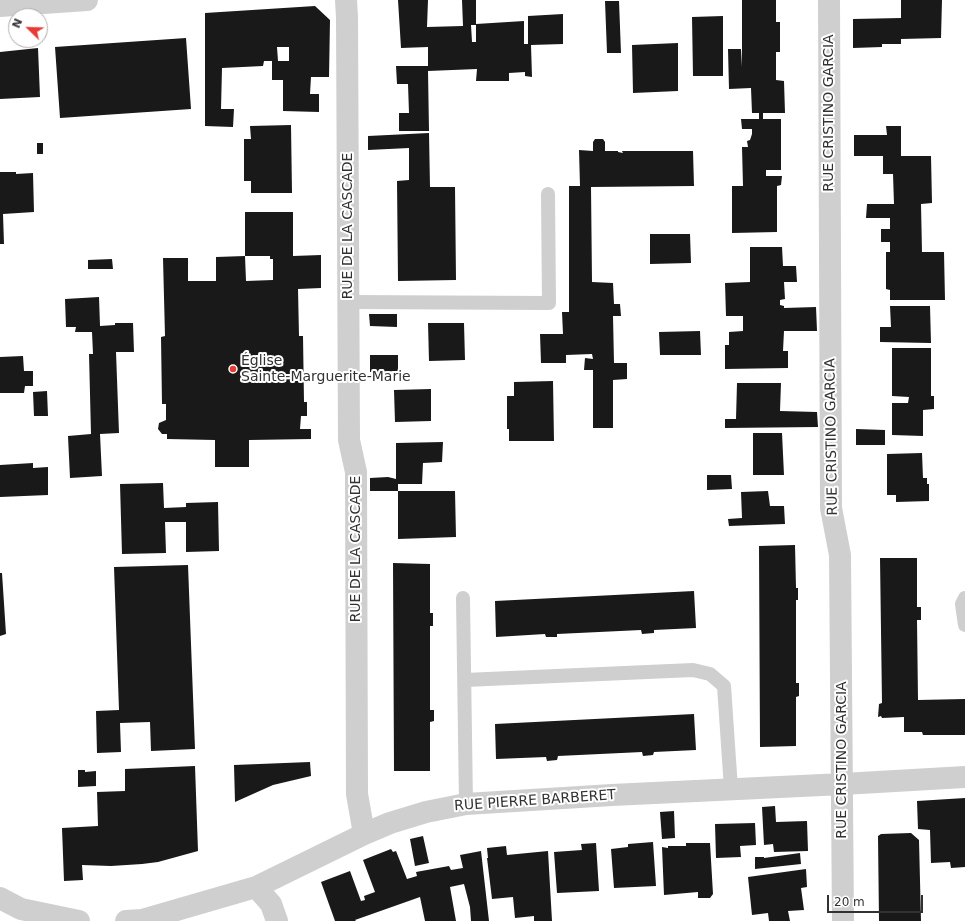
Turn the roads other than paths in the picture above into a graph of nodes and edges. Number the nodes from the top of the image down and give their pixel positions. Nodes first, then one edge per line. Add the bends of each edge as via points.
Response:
1 (87, 0) edge
2 (346, 0) edge
3 (829, 0) edge
4 (0, 6) edge
5 (548, 194) dead end
6 (348, 302) junction
7 (463, 598) dead end
8 (965, 598) edge
9 (965, 625) edge
10 (465, 680) junction
11 (965, 777) edge
12 (842, 784) junction
13 (731, 789) junction
14 (466, 804) junction
15 (364, 834) junction
16 (256, 887) junction
17 (0, 898) edge
18 (14, 915) edge
19 (79, 921) edge
20 (126, 921) edge
21 (277, 921) edge
22 (843, 921) edge

1 - 4 street
2 - 6 street, RUE DE LA CASCADE
3 - 12 street, RUE CRISTINO GARCIA via 831,508 840,555
5 - 6 lane via 549,303
6 - 15 street, RUE DE LA CASCADE via 348,440 356,472 357,794
7 - 10 lane
8 - 9 lane via 962,604
10 - 13 lane via 693,670 710,674 724,686
10 - 14 lane
11 - 12 street, RUE PIERRE BARBERET
12 - 13 street, RUE PIERRE BARBERET
12 - 22 street, RUE CRISTINO GARCIA
13 - 14 street, RUE PIERRE BARBERET
14 - 15 street, RUE PIERRE BARBERET via 426,812
15 - 16 street, RUE PIERRE BARBERET
16 - 20 street, RUE PIERRE BARBERET via 142,920
16 - 21 street via 271,904
17 - 18 street
18 - 19 street

